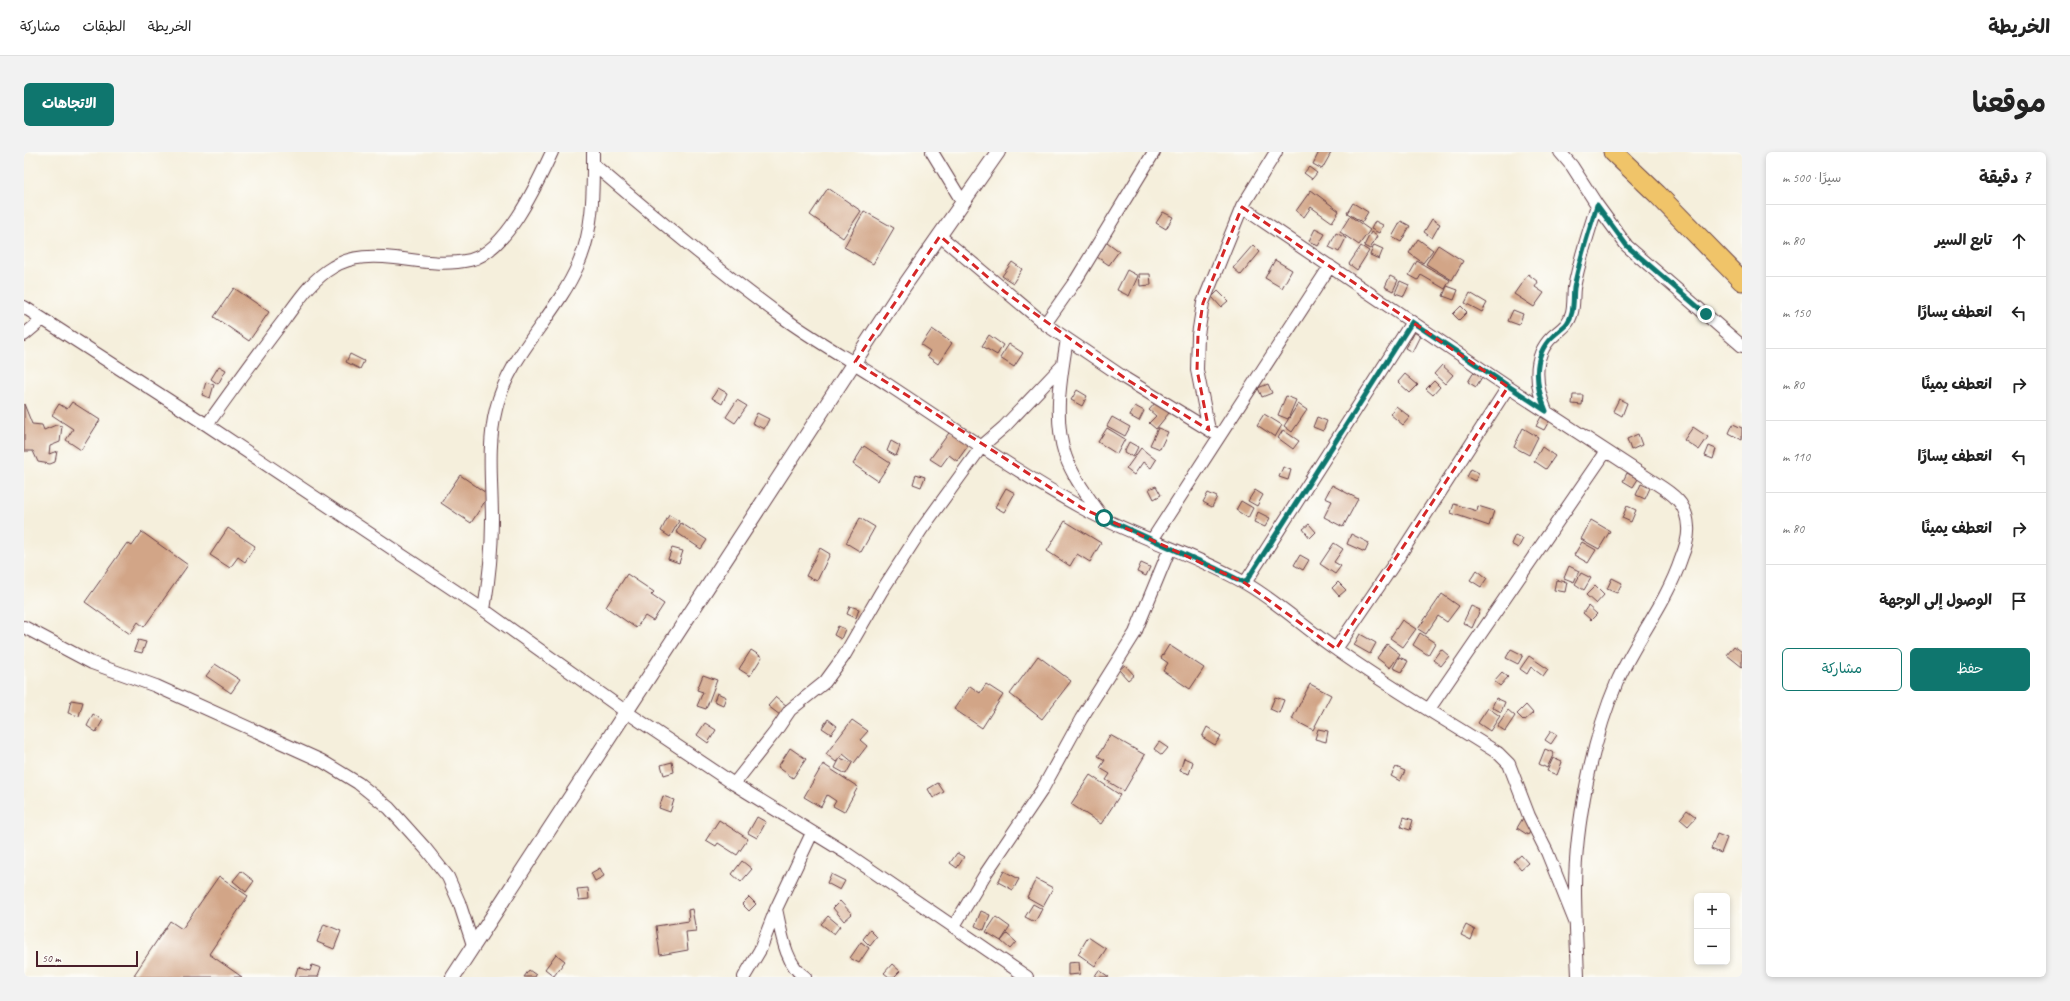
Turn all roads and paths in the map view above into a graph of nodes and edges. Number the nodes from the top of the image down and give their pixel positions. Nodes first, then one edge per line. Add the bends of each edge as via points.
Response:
1 (552, 152) edge
2 (932, 152) edge
3 (998, 152) edge
4 (1154, 152) edge
5 (1276, 152) edge
6 (1560, 152) edge
7 (1613, 152) edge
8 (593, 158) edge
9 (963, 204) junction
10 (1597, 205) junction
11 (1242, 207) junction
12 (940, 236) junction
13 (1330, 266) junction
14 (1742, 281) edge
15 (24, 307) edge
16 (43, 319) junction
17 (1412, 322) junction
18 (1045, 324) junction
19 (24, 335) edge
20 (1067, 339) junction
21 (1742, 346) edge
22 (855, 362) junction
23 (1062, 365) junction
24 (1508, 386) junction
25 (1546, 411) junction
26 (207, 425) junction
27 (1214, 433) junction
28 (982, 446) junction
29 (1606, 451) junction
30 (1104, 518) junction
31 (1152, 540) junction
32 (1170, 548) junction
33 (1245, 583) junction
34 (484, 610) junction
35 (24, 628) edge
36 (1336, 650) junction
37 (1429, 709) junction
38 (625, 711) junction
39 (734, 784) junction
40 (812, 833) junction
41 (776, 909) junction
42 (1576, 924) junction
43 (954, 926) junction
44 (473, 945) junction
45 (453, 977) edge
46 (744, 977) edge
47 (805, 977) edge
48 (1028, 977) edge
49 (1578, 977) edge

1 - 26 street via 520,214 504,236 472,260 434,263 373,255 350,259 333,266 310,287
2 - 9 street
3 - 9 street
4 - 18 street via 1076,280
5 - 11 street
6 - 10 street
7 - 14 highway
8 - 22 street via 665,226 787,320 826,347
8 - 34 street via 593,198 588,233 578,265 516,362 504,384 496,408 491,437 492,562
9 - 12 street
10 - 21 street via 1627,246
10 - 25 street via 1574,288 1572,312 1566,327 1551,338 1541,354 1537,375 1539,395
11 - 13 street
11 - 27 street via 1203,303 1200,322 1197,370
12 - 18 street
12 - 22 street
13 - 17 street
13 - 27 street
15 - 16 street
16 - 19 street
16 - 26 street
17 - 24 street
17 - 33 street
18 - 20 street
20 - 23 street
20 - 27 street
22 - 28 street
22 - 38 street
23 - 28 street via 1004,427
23 - 30 street via 1059,427 1065,455 1078,482
24 - 25 street
24 - 36 street
25 - 29 street
26 - 34 street
27 - 31 street
28 - 30 street via 1082,508
28 - 39 street via 921,530 844,656 825,682 790,710 776,732
29 - 37 street
29 - 42 street via 1678,499 1685,511 1688,527 1686,546 1674,579 1617,682 1595,750 1581,822 1575,889
30 - 31 street
31 - 32 street
32 - 33 street
32 - 43 street via 1135,633 1081,718 1042,790
33 - 36 street
34 - 38 street
35 - 44 street via 92,663 156,686 322,761 358,783 389,808 448,877
36 - 37 street
37 - 42 street via 1498,752 1510,764 1529,816 1547,852
38 - 39 street
38 - 44 street
39 - 40 street
40 - 41 street
40 - 43 street
41 - 46 street via 760,950
41 - 47 street via 788,953 794,965
42 - 49 street
43 - 48 street
44 - 45 street

